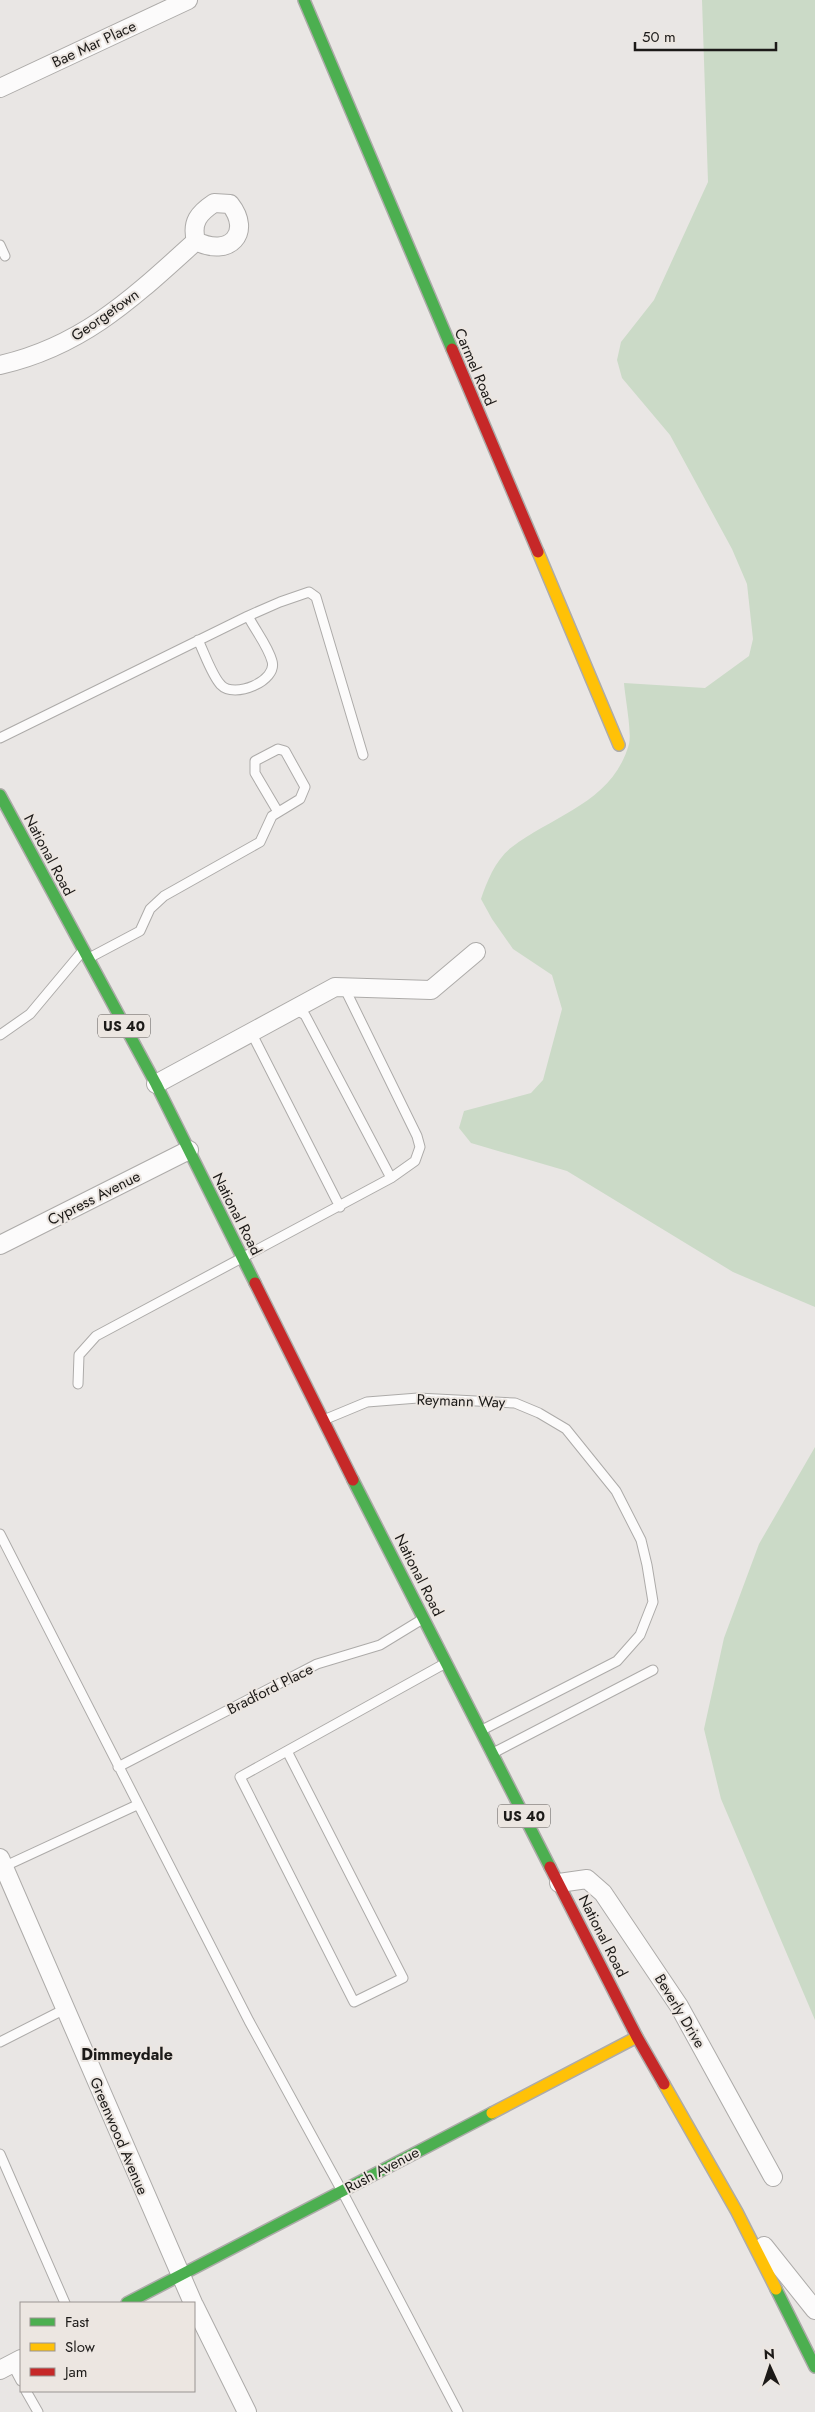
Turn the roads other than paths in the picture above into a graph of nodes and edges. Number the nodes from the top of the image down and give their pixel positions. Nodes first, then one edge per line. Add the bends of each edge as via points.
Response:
1 (188, 0) edge
2 (304, 0) edge
3 (0, 88) edge
4 (196, 241) dead end
5 (0, 245) edge
6 (5, 256) dead end
7 (0, 365) edge
8 (248, 616) junction
9 (198, 640) junction
10 (0, 738) edge
11 (619, 745) dead end
12 (363, 755) dead end
13 (0, 795) edge
14 (278, 812) junction
15 (476, 952) dead end
16 (84, 955) junction
17 (344, 987) junction
18 (295, 1009) junction
19 (252, 1034) junction
20 (0, 1036) edge
21 (156, 1084) junction
22 (189, 1150) junction
23 (391, 1178) junction
24 (340, 1207) junction
25 (0, 1245) edge
26 (243, 1259) junction
27 (78, 1384) dead end
28 (324, 1420) junction
29 (0, 1534) edge
30 (424, 1618) junction
31 (446, 1662) junction
32 (654, 1670) dead end
33 (481, 1731) junction
34 (287, 1751) junction
35 (492, 1753) junction
36 (118, 1767) junction
37 (137, 1805) junction
38 (1, 1865) edge
39 (559, 1883) junction
40 (65, 2009) junction
41 (637, 2036) junction
42 (0, 2042) edge
43 (0, 2154) edge
44 (772, 2177) dead end
45 (342, 2191) junction
46 (737, 2212) junction
47 (180, 2276) junction
48 (65, 2302) edge
49 (129, 2302) edge
50 (192, 2302) edge
51 (195, 2308) edge
52 (815, 2310) edge
53 (11, 2364) edge
54 (815, 2367) edge
55 (20, 2379) edge
56 (27, 2392) edge
57 (38, 2412) edge
58 (247, 2412) edge
59 (458, 2412) edge

1 - 3 street, Bae Mar Place
2 - 11 main road, Carmel Road
4 - 7 street, Georgetown via 131,300 88,329 52,349
5 - 6 lane
8 - 9 lane
8 - 9 lane via 273,661 268,678 239,691 229,691 220,685
8 - 12 lane via 310,592 316,597
9 - 10 lane
13 - 16 main road, National Road / US 40
14 - 14 lane via 300,799 304,787 284,751 278,748 255,761 255,773
14 - 16 lane via 272,816 260,842 164,896 150,909 140,931
15 - 17 street via 431,990
16 - 20 lane via 30,1014
16 - 21 main road, National Road / US 40
17 - 18 street via 335,987
17 - 23 lane via 420,1147 415,1161
18 - 19 street
18 - 23 lane via 305,1015
19 - 21 street
19 - 24 lane
21 - 22 main road, National Road / US 40
22 - 25 street, Cypress Avenue
22 - 26 main road, National Road / US 40
23 - 24 lane
24 - 26 lane
26 - 27 lane via 96,1336 80,1355
26 - 28 main road, National Road / US 40
28 - 30 main road, National Road / US 40
28 - 33 lane, Reymann Way via 367,1402 418,1398 515,1403 566,1429 616,1491 641,1540 653,1602 640,1635 617,1661
29 - 36 lane
30 - 31 main road, National Road / US 40
30 - 36 lane, Bradford Place via 380,1645 316,1664
31 - 33 main road, National Road / US 40
31 - 34 lane
32 - 35 lane
33 - 35 main road, National Road / US 40
34 - 34 lane via 402,1978 354,2002 240,1777
35 - 39 main road, National Road / US 40
36 - 37 lane
37 - 38 lane
37 - 45 lane
38 - 40 street, Greenwood Avenue
39 - 41 main road, National Road / US 40
39 - 44 street, Beverly Drive via 587,1879 603,1893 679,2006
40 - 42 lane
40 - 47 street, Greenwood Avenue
41 - 45 main road, Rush Avenue
41 - 46 main road, National Road / US 40
43 - 48 lane
45 - 47 main road, Rush Avenue
45 - 59 lane
46 - 52 street
46 - 54 main road, National Road / US 40
47 - 49 main road, Rush Avenue
47 - 50 street, Greenwood Avenue
51 - 58 street, Greenwood Avenue
53 - 55 lane
56 - 57 lane

